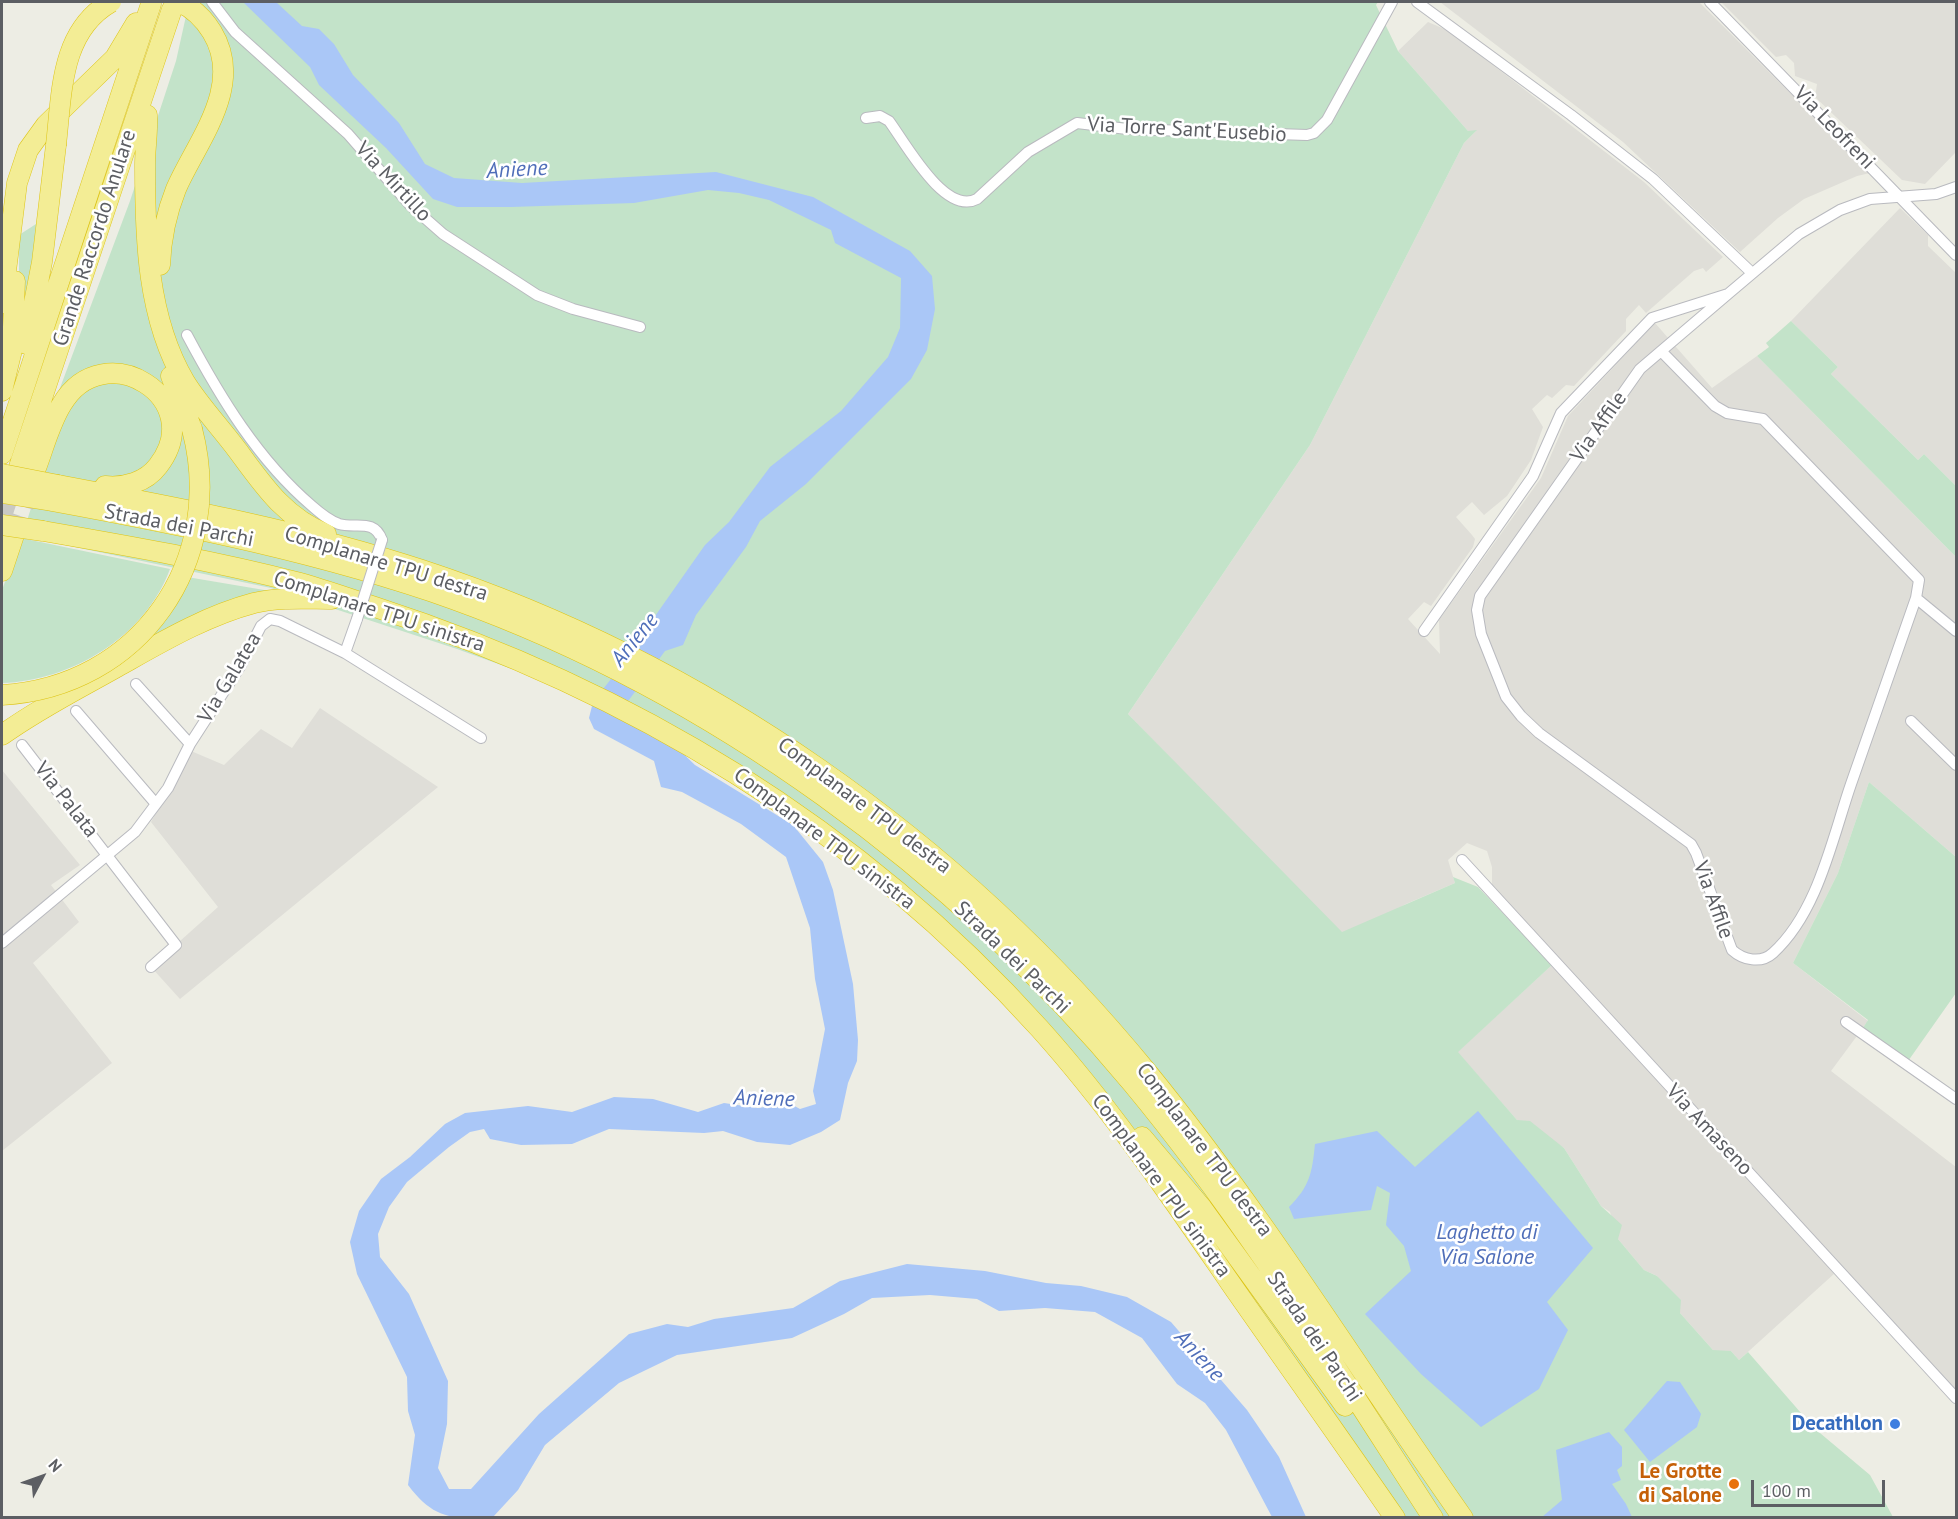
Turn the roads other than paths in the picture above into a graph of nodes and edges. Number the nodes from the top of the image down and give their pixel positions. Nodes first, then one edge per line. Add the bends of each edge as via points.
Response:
1 (111, 2) edge
2 (212, 2) edge
3 (1392, 2) edge
4 (1417, 2) edge
5 (1710, 2) edge
6 (176, 5) edge
7 (148, 78) junction
8 (147, 115) junction
9 (866, 118) dead end
10 (1956, 187) edge
11 (1901, 196) junction
12 (13, 228) junction
13 (1956, 255) edge
14 (1751, 272) junction
15 (1728, 294) junction
16 (2, 303) edge
17 (640, 327) dead end
18 (187, 334) dead end
19 (1661, 351) junction
20 (24, 387) junction
21 (2, 391) edge
22 (213, 418) junction
23 (2, 454) edge
24 (19, 470) edge
25 (2, 493) edge
26 (54, 503) junction
27 (2, 506) edge
28 (8, 530) edge
29 (420, 569) junction
30 (2, 572) edge
31 (1916, 598) junction
32 (356, 610) junction
33 (1956, 631) edge
34 (1424, 632) dead end
35 (345, 653) junction
36 (582, 670) junction
37 (136, 684) dead end
38 (2, 694) edge
39 (76, 711) dead end
40 (1911, 721) dead end
41 (2, 735) edge
42 (481, 738) dead end
43 (190, 744) junction
44 (22, 745) dead end
45 (1956, 765) edge
46 (156, 804) junction
47 (846, 830) junction
48 (109, 856) junction
49 (1462, 861) dead end
50 (2, 943) edge
51 (151, 967) dead end
52 (1846, 1022) dead end
53 (1041, 1030) junction
54 (1956, 1099) edge
55 (1956, 1398) edge
56 (1360, 1427) junction
57 (1417, 1453) junction
58 (1395, 1518) edge
59 (1419, 1518) edge
60 (1433, 1518) edge
61 (1455, 1518) edge
62 (1463, 1518) edge

1 - 20 highway, bridge via 88,18 75,38 64,75 42,262 23,357
2 - 17 street, Via Mirtillo via 235,32 348,134 410,206 443,234 537,295
3 - 9 street, Via Torre Sant'Eusebio via 1327,120 1314,133 1306,135 1127,129 1077,123 1021,157 977,199 962,203 938,187 889,122 880,116
4 - 14 street via 1653,179
5 - 11 street, Via Leofreni
6 - 7 highway, Grande Raccordo Anulare
6 - 22 highway via 205,21 219,45 224,71 216,110 171,203 159,269 172,339
7 - 8 highway
7 - 24 highway, Grande Raccordo Anulare
8 - 22 highway via 145,195 158,315 186,384
8 - 38 highway, bridge via 137,184 139,274 152,329 192,429 201,482 198,525 183,573 163,608 135,639 87,672 47,687
10 - 11 street, Via Affile via 1936,194
11 - 13 street, Via Leofreni
11 - 14 street, Via Affile via 1870,199 1840,210 1799,234
12 - 16 highway
12 - 20 highway, Grande Raccordo Anulare via 18,183 35,139 109,64 151,6
12 - 21 highway via 17,241 14,334
14 - 15 street, Via Affile
15 - 19 street, Via Affile
15 - 34 street via 1652,318 1561,414 1533,476
18 - 32 street, bridge via 233,413 282,478 323,516 342,525 372,527 382,540
19 - 31 street, Via Affile via 1715,406 1727,413 1763,419 1912,571 1919,580
19 - 31 street, Via Affile via 1640,369 1480,596 1478,621 1506,697 1521,717 1692,846 1729,945 1741,958 1771,955 1812,895
20 - 23 highway, Grande Raccordo Anulare
22 - 29 highway via 266,489 299,520 323,533
24 - 26 highway, Complanare TPU destra, bridge
24 - 26 highway via 77,386 114,373 146,382 164,400 172,422 170,444 155,470 136,483 84,483
25 - 26 highway, Strada dei Parchi, bridge
26 - 27 highway, Strada dei Parchi
26 - 28 highway, Complanare TPU sinistra, bridge
26 - 29 highway, Complanare TPU destra via 252,523
26 - 32 highway, Complanare TPU sinistra via 170,553 303,584
26 - 36 highway, Strada dei Parchi via 303,566 440,609 521,640
28 - 30 highway
29 - 57 highway, Complanare TPU destra via 598,640 717,702 860,798 1000,917 1126,1047 1250,1208
31 - 33 street
32 - 35 street
32 - 36 highway, Complanare TPU sinistra via 432,625
32 - 41 highway via 282,599 233,610 174,635
35 - 42 street
35 - 43 street, Via Galatea via 289,624 275,619 265,622
36 - 47 highway, Complanare TPU sinistra via 662,728
36 - 47 highway, Strada dei Parchi via 675,702 799,778
37 - 43 street
39 - 46 street
40 - 45 street
43 - 46 street, Via Galatea
44 - 48 street, Via Palata
46 - 48 street, Via Galatea via 135,832
47 - 53 highway, Complanare TPU sinistra
47 - 56 highway, Strada dei Parchi via 982,940 1105,1069 1234,1237
47 - 60 highway, Strada dei Parchi via 935,883 1043,984 1134,1085 1233,1215
48 - 50 street, Via Galatea
48 - 51 street, Via Palata via 176,945
49 - 55 street, Via Amaseno
52 - 54 street
53 - 56 highway via 1074,1060 1202,1208
53 - 58 highway, Complanare TPU sinistra via 1128,1137
56 - 59 highway, Strada dei Parchi
57 - 61 highway
57 - 62 highway, Complanare TPU destra

